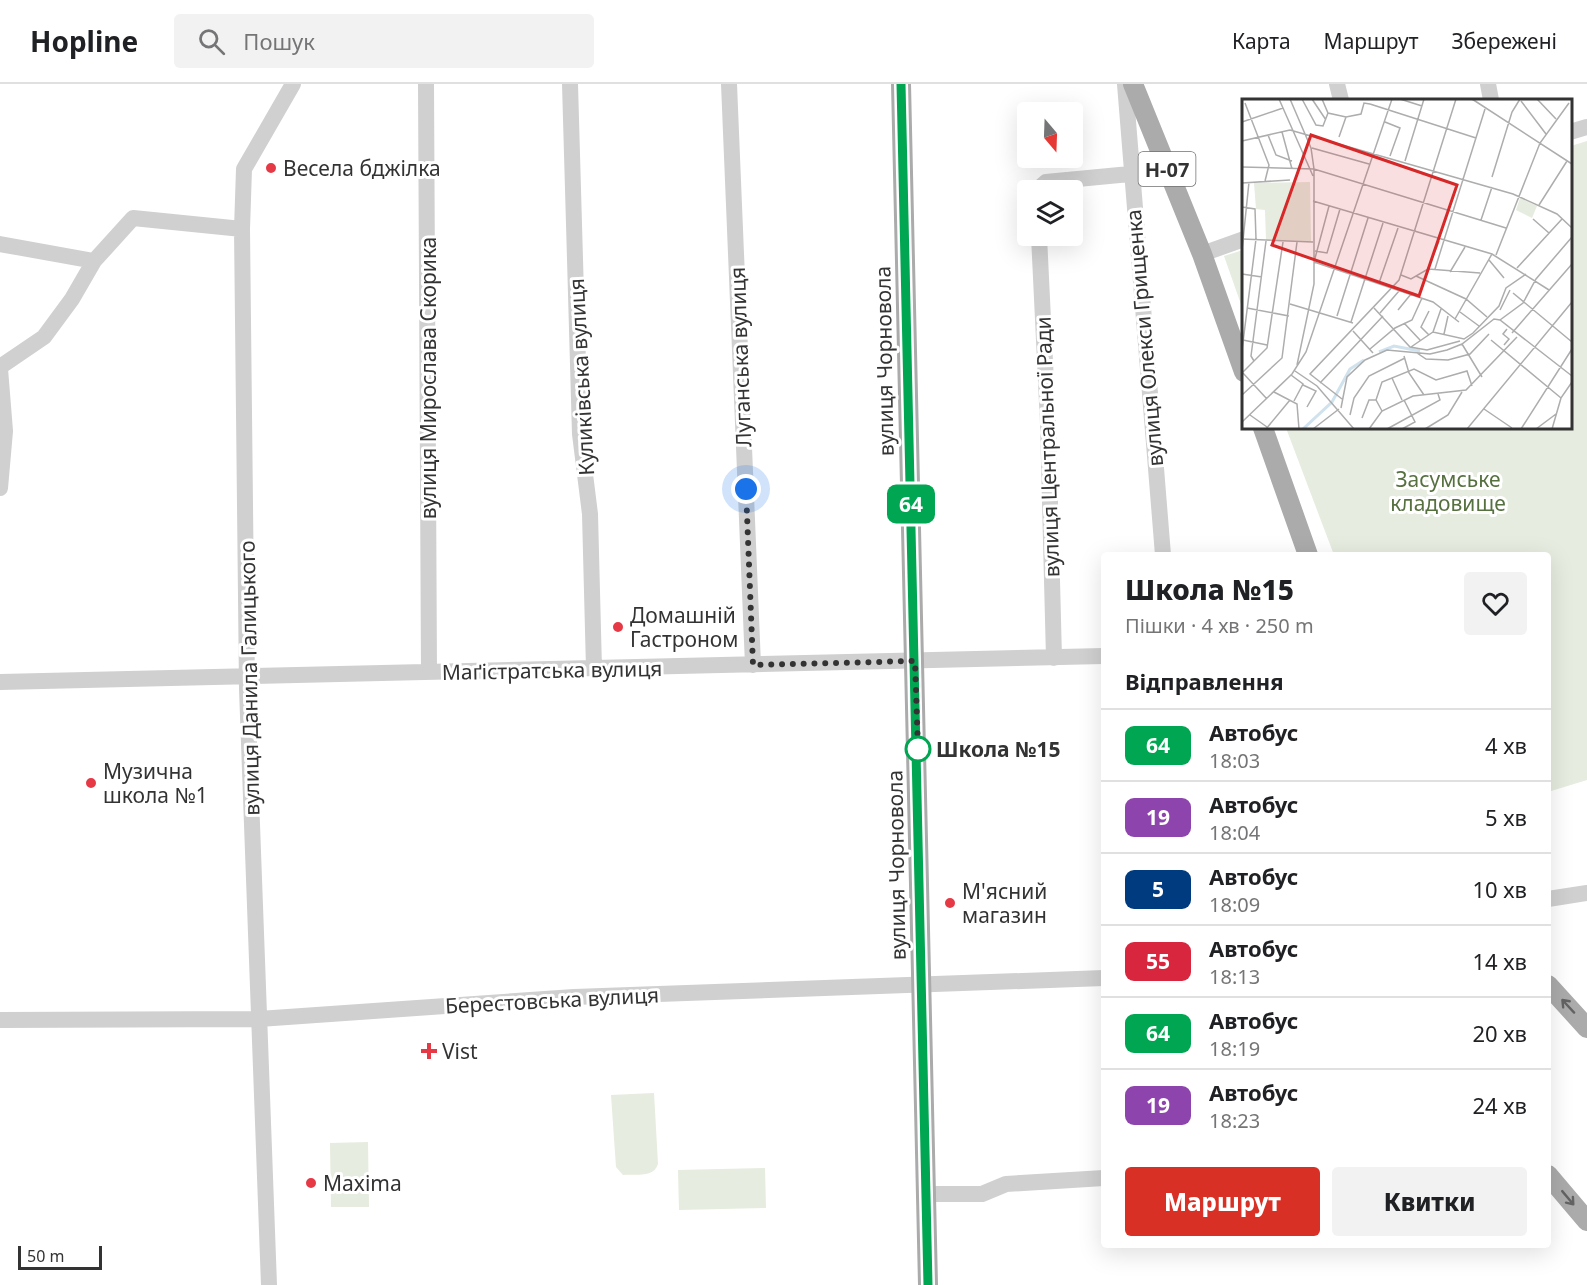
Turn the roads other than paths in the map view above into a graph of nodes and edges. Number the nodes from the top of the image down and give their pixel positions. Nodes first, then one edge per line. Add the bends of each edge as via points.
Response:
1 (293, 84) edge
2 (426, 84) edge
3 (570, 84) edge
4 (729, 84) edge
5 (901, 84) edge
6 (1125, 84) edge
7 (1134, 84) edge
8 (1337, 84) edge
9 (1488, 84) edge
10 (1341, 99) edge
11 (1491, 99) edge
12 (1587, 127) edge
13 (1572, 131) edge
14 (1130, 174) junction
15 (1169, 175) junction
16 (1067, 180) edge
17 (242, 229) junction
18 (1242, 240) edge
19 (0, 244) edge
20 (1039, 246) edge
21 (1202, 254) junction
22 (94, 261) junction
23 (1242, 366) edge
24 (0, 368) edge
25 (1263, 429) edge
26 (0, 488) edge
27 (1163, 552) edge
28 (1307, 552) edge
29 (1101, 656) edge
30 (1054, 658) junction
31 (915, 661) junction
32 (753, 665) junction
33 (594, 669) junction
34 (429, 672) junction
35 (247, 678) junction
36 (0, 682) edge
37 (1587, 893) edge
38 (1551, 899) edge
39 (1101, 978) edge
40 (923, 986) junction
41 (1551, 988) edge
42 (259, 1019) junction
43 (0, 1020) edge
44 (1587, 1028) edge
45 (1101, 1178) edge
46 (1551, 1179) edge
47 (926, 1194) junction
48 (1587, 1221) edge
49 (269, 1285) edge
50 (928, 1285) edge

1 - 17 street, вулиця Данила Галицького via 244,169
2 - 34 street, вулиця Мирослава Скорика
3 - 33 street, Куликівська вулиця via 580,434 590,514
4 - 32 street, Луганська вулиця
5 - 31 main road, вулиця Чорновола
6 - 14 street, вулиця Олекси Грищенка
7 - 15 main road, Н-07
8 - 10 street
9 - 11 street
12 - 13 street
14 - 15 street
14 - 16 street
14 - 27 street, вулиця Олекси Грищенка
15 - 21 main road, Н-07
17 - 22 street via 133,218
17 - 35 street, вулиця Данила Галицького
18 - 21 street
19 - 22 street
20 - 30 street, вулиця Центральної Ради
21 - 23 main road, Н-07
22 - 24 street via 44,337
24 - 26 street via 5,431
25 - 28 main road
29 - 30 street, Маґістратська вулиця
30 - 31 street, Маґістратська вулиця
31 - 32 street, Маґістратська вулиця
31 - 40 main road, вулиця Чорновола
32 - 33 street, Маґістратська вулиця
33 - 34 street, Маґістратська вулиця
34 - 35 street, Маґістратська вулиця
35 - 36 street, Маґістратська вулиця
35 - 42 street, вулиця Данила Галицького
37 - 38 street
39 - 40 street, Берестовська вулиця
40 - 42 street, Берестовська вулиця via 574,998
40 - 47 main road, вулиця Чорновола
44 -> 41 main road
42 - 43 street, Берестовська вулиця
42 - 49 street, вулиця Данила Галицького
45 - 47 street via 1006,1184 982,1194
46 -> 48 main road
47 - 50 main road, вулиця Чорновола

